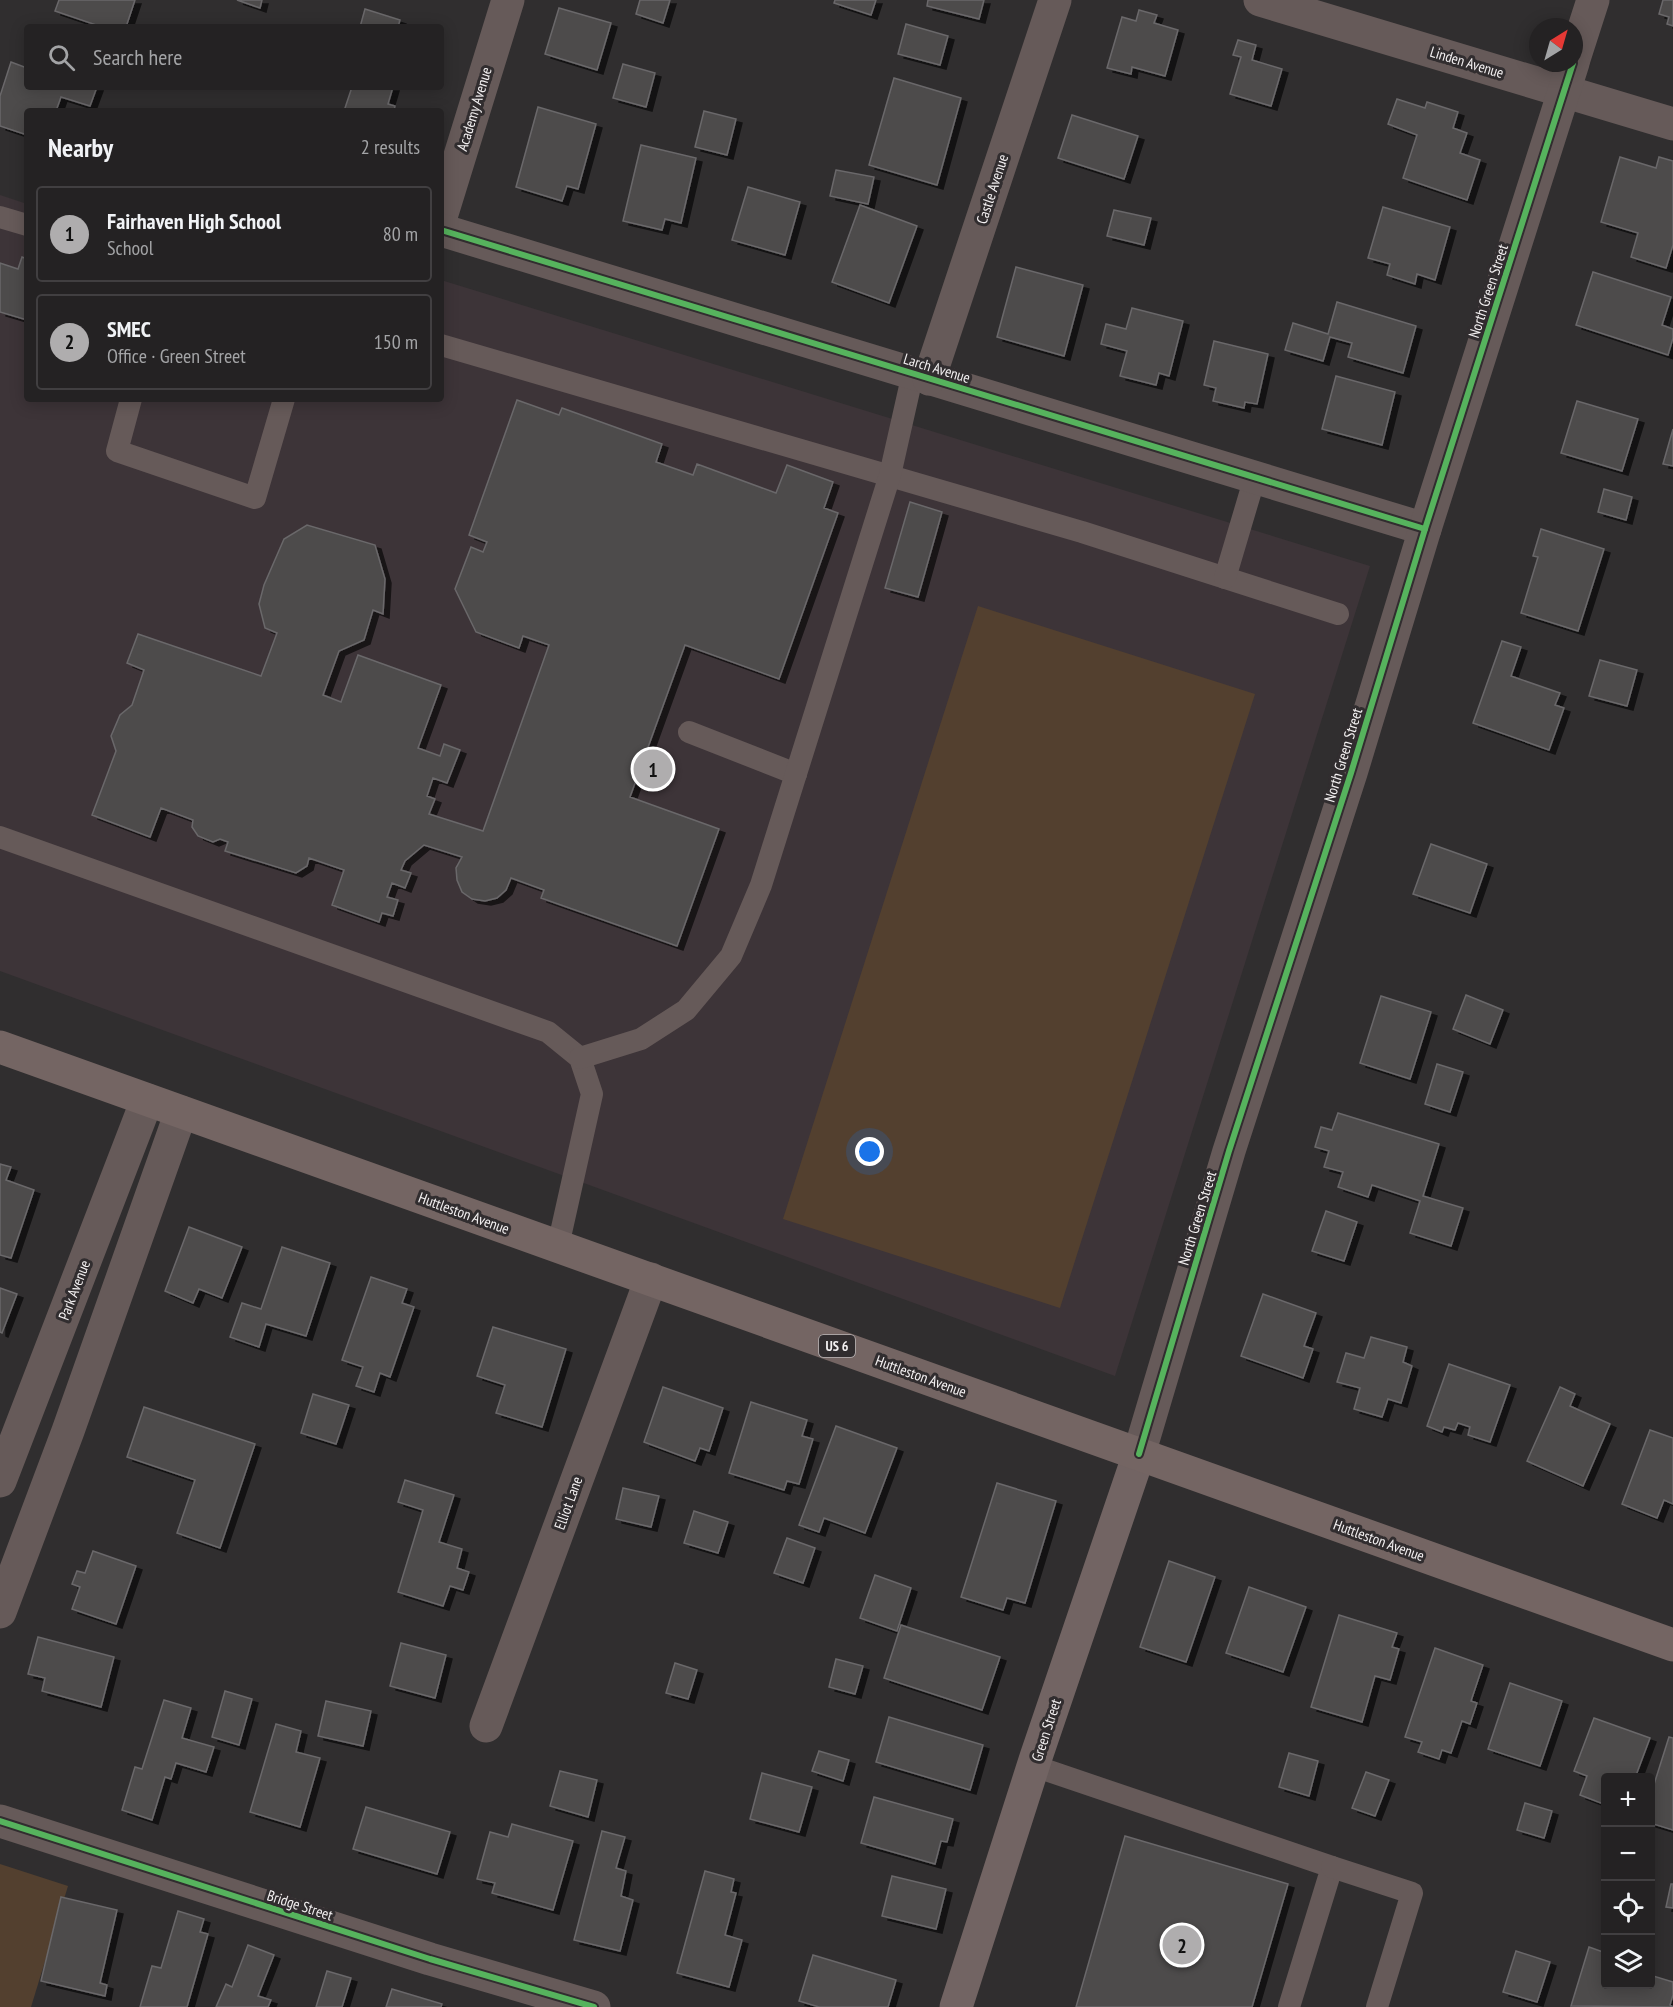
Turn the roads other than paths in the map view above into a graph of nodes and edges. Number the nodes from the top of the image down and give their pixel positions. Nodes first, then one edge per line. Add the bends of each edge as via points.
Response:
1 (508, 0) edge
2 (1055, 0) edge
3 (1260, 0) edge
4 (1593, 0) edge
5 (1583, 31) edge
6 (1529, 62) edge
7 (1570, 72) edge
8 (1572, 72) edge
9 (1673, 124) edge
10 (444, 208) edge
11 (0, 217) edge
12 (24, 224) edge
13 (444, 231) edge
14 (444, 346) edge
15 (921, 376) junction
16 (130, 402) edge
17 (283, 402) edge
18 (890, 476) junction
19 (1255, 477) junction
20 (1425, 529) junction
21 (1225, 578) junction
22 (1338, 614) dead end
23 (688, 732) dead end
24 (796, 774) junction
25 (0, 837) edge
26 (0, 1047) edge
27 (580, 1058) junction
28 (147, 1100) junction
29 (181, 1112) junction
30 (558, 1246) junction
31 (651, 1279) junction
32 (1139, 1454) junction
33 (0, 1481) edge
34 (0, 1612) edge
35 (1673, 1645) edge
36 (486, 1726) dead end
37 (1034, 1766) junction
38 (0, 1821) edge
39 (1332, 1867) junction
40 (594, 2007) edge
41 (956, 2007) edge
42 (1289, 2007) edge
43 (1377, 2007) edge

1 - 10 street, Academy Avenue
2 - 15 street, Castle Avenue
3 - 6 street, Linden Avenue
4 - 5 street, North Green Street
7 - 20 street, North Green Street
8 - 9 street, Linden Avenue
11 - 12 lane
13 - 15 street, Larch Avenue
14 - 18 lane
15 - 18 lane
15 - 19 street, Larch Avenue
16 - 17 lane via 117,451 255,498
18 - 21 lane
18 - 24 lane
19 - 20 street, Larch Avenue
19 - 21 lane
20 - 32 street, North Green Street via 1229,1151
21 - 22 lane
23 - 24 lane
24 - 27 lane via 761,885 731,956 686,1010 641,1039
25 - 27 lane via 548,1032
26 - 28 highway, Huttleston Avenue / US 6
27 - 30 lane via 592,1094
28 - 29 highway, Huttleston Avenue / US 6
28 - 33 street, Park Avenue
29 - 30 highway, Huttleston Avenue / US 6
29 - 34 street
30 - 31 highway, Huttleston Avenue / US 6
31 - 32 highway, Huttleston Avenue / US 6
31 - 36 street, Elliot Lane
32 - 35 highway, Huttleston Avenue / US 6
32 - 37 main road, Green Street
37 - 39 lane
37 - 41 main road, Green Street
38 - 40 street, Bridge Street via 430,1959
39 - 42 lane
39 - 43 lane via 1412,1893

